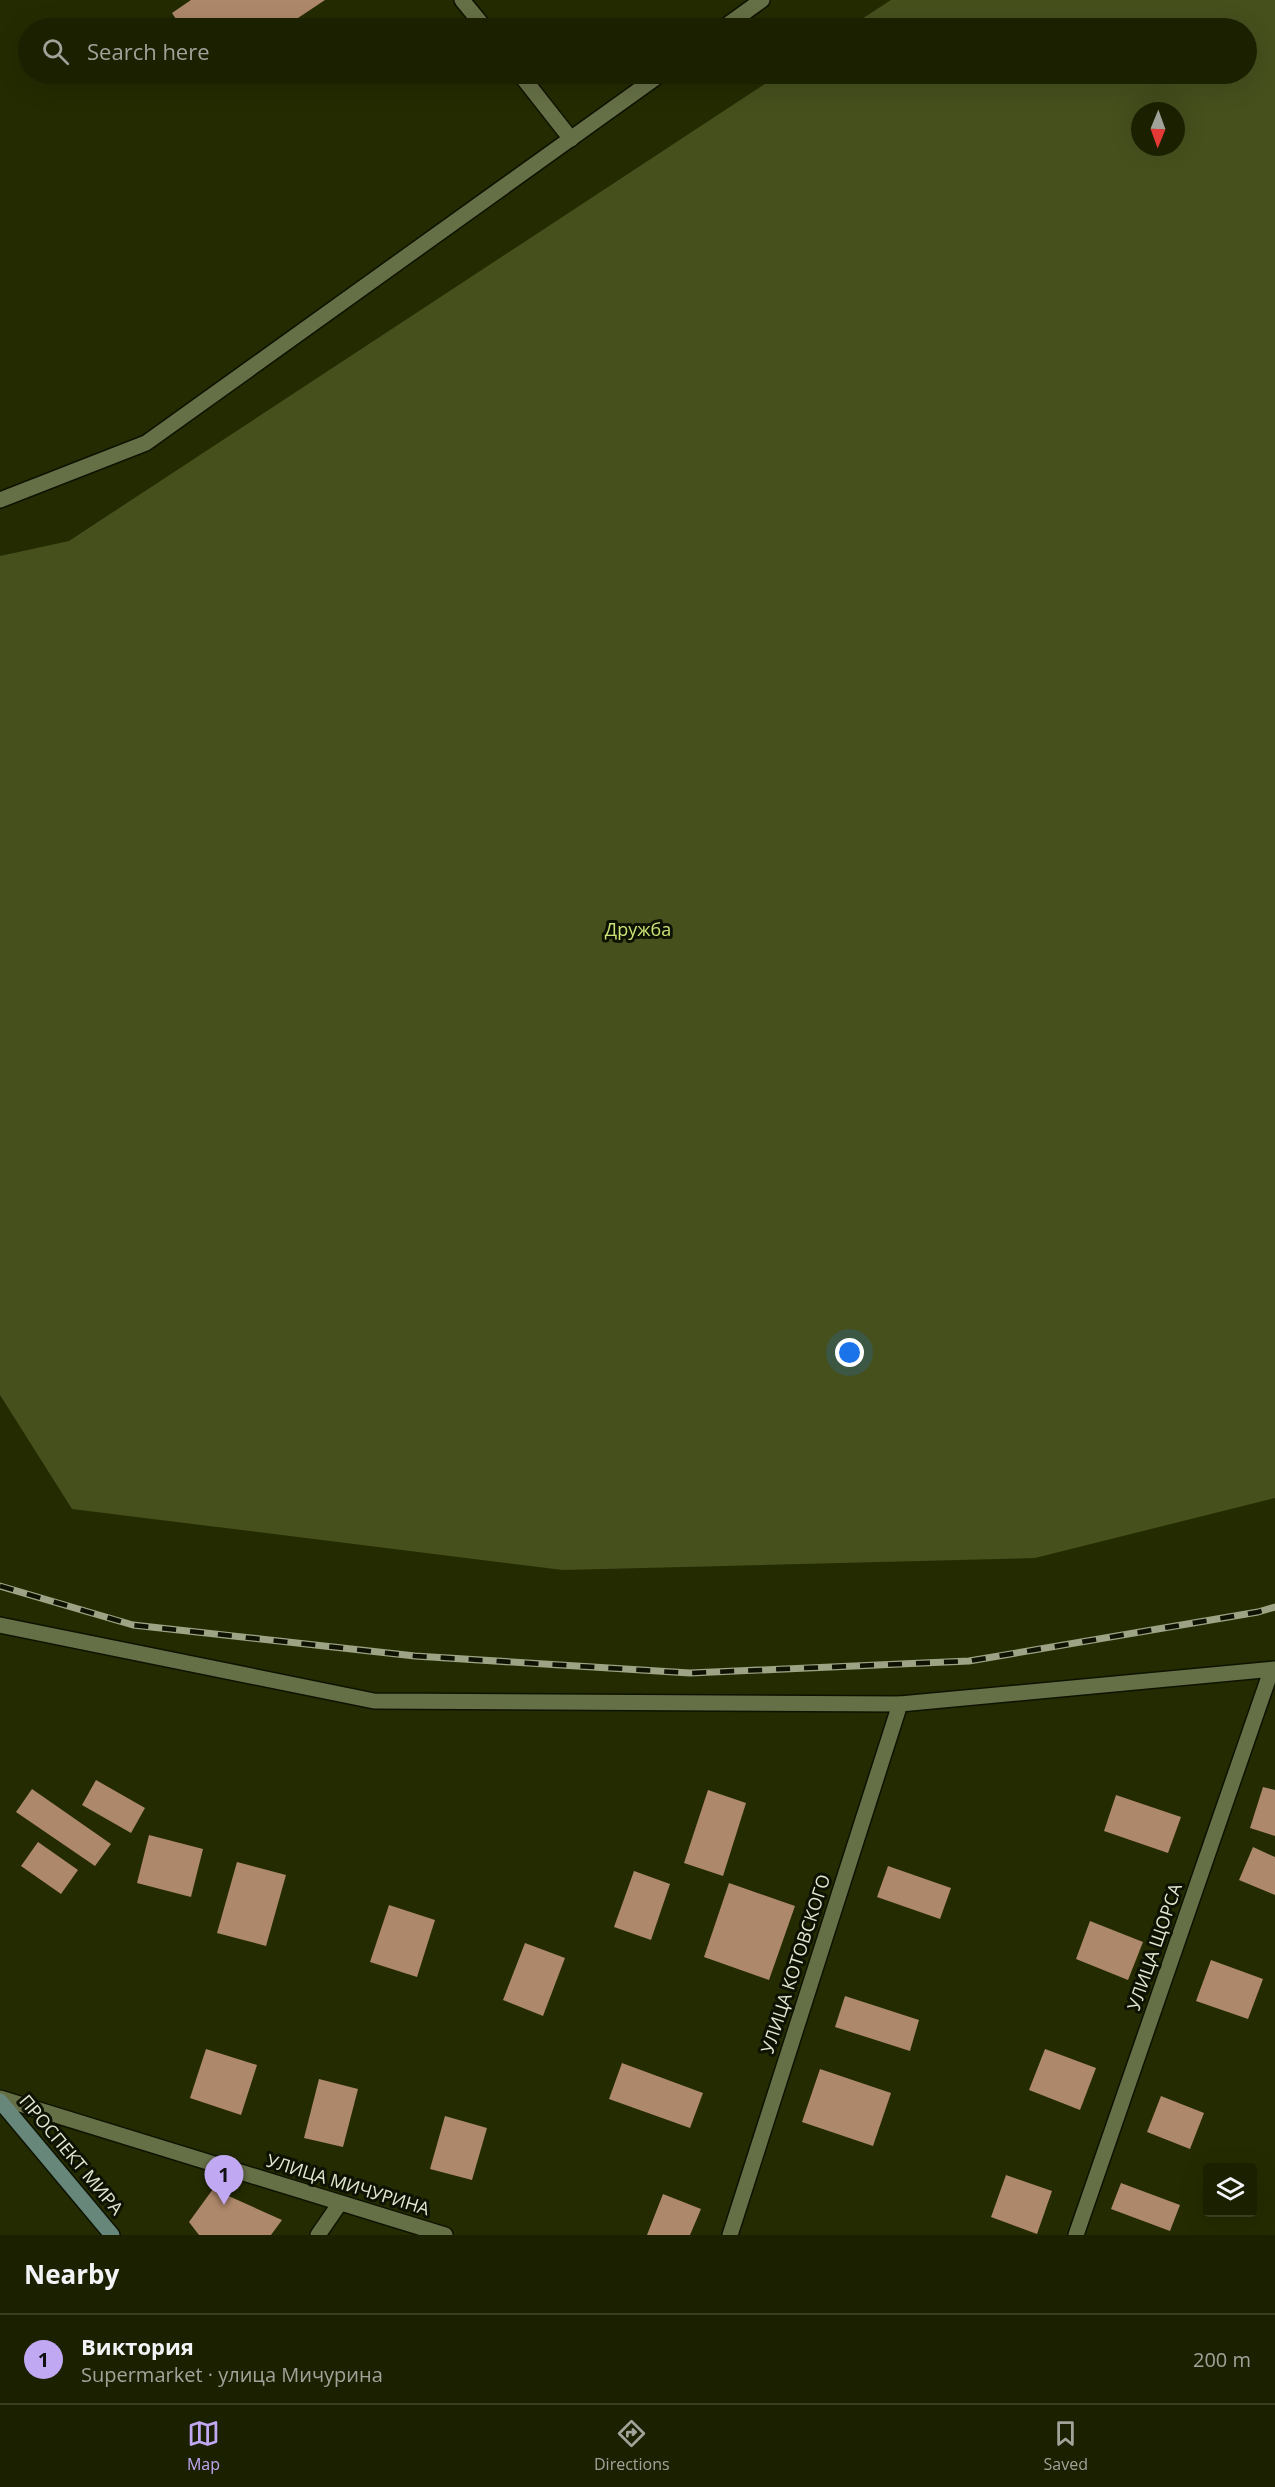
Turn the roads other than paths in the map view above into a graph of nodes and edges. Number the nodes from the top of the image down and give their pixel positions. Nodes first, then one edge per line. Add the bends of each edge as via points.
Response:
1 (462, 0) edge
2 (762, 0) edge
3 (476, 18) edge
4 (737, 18) edge
5 (528, 84) edge
6 (647, 84) edge
7 (571, 140) junction
8 (0, 500) edge
9 (0, 1625) edge
10 (1274, 1671) edge
11 (900, 1704) junction
12 (0, 2099) edge
13 (340, 2203) junction
14 (112, 2235) edge
15 (318, 2235) edge
16 (445, 2235) edge
17 (730, 2235) edge
18 (1076, 2235) edge

1 - 3 street
2 - 4 street
5 - 7 street
6 - 7 street
7 - 8 street via 146,443
9 - 11 street via 374,1701
10 - 11 street
10 - 18 street, УЛИЦА ЩОРСА
11 - 17 street, УЛИЦА КОТОВСКОГО
12 - 13 street, УЛИЦА МИЧУРИНА
12 - 14 main road, ПРОСПЕКТ МИРА
13 - 15 street
13 - 16 street, УЛИЦА МИЧУРИНА

